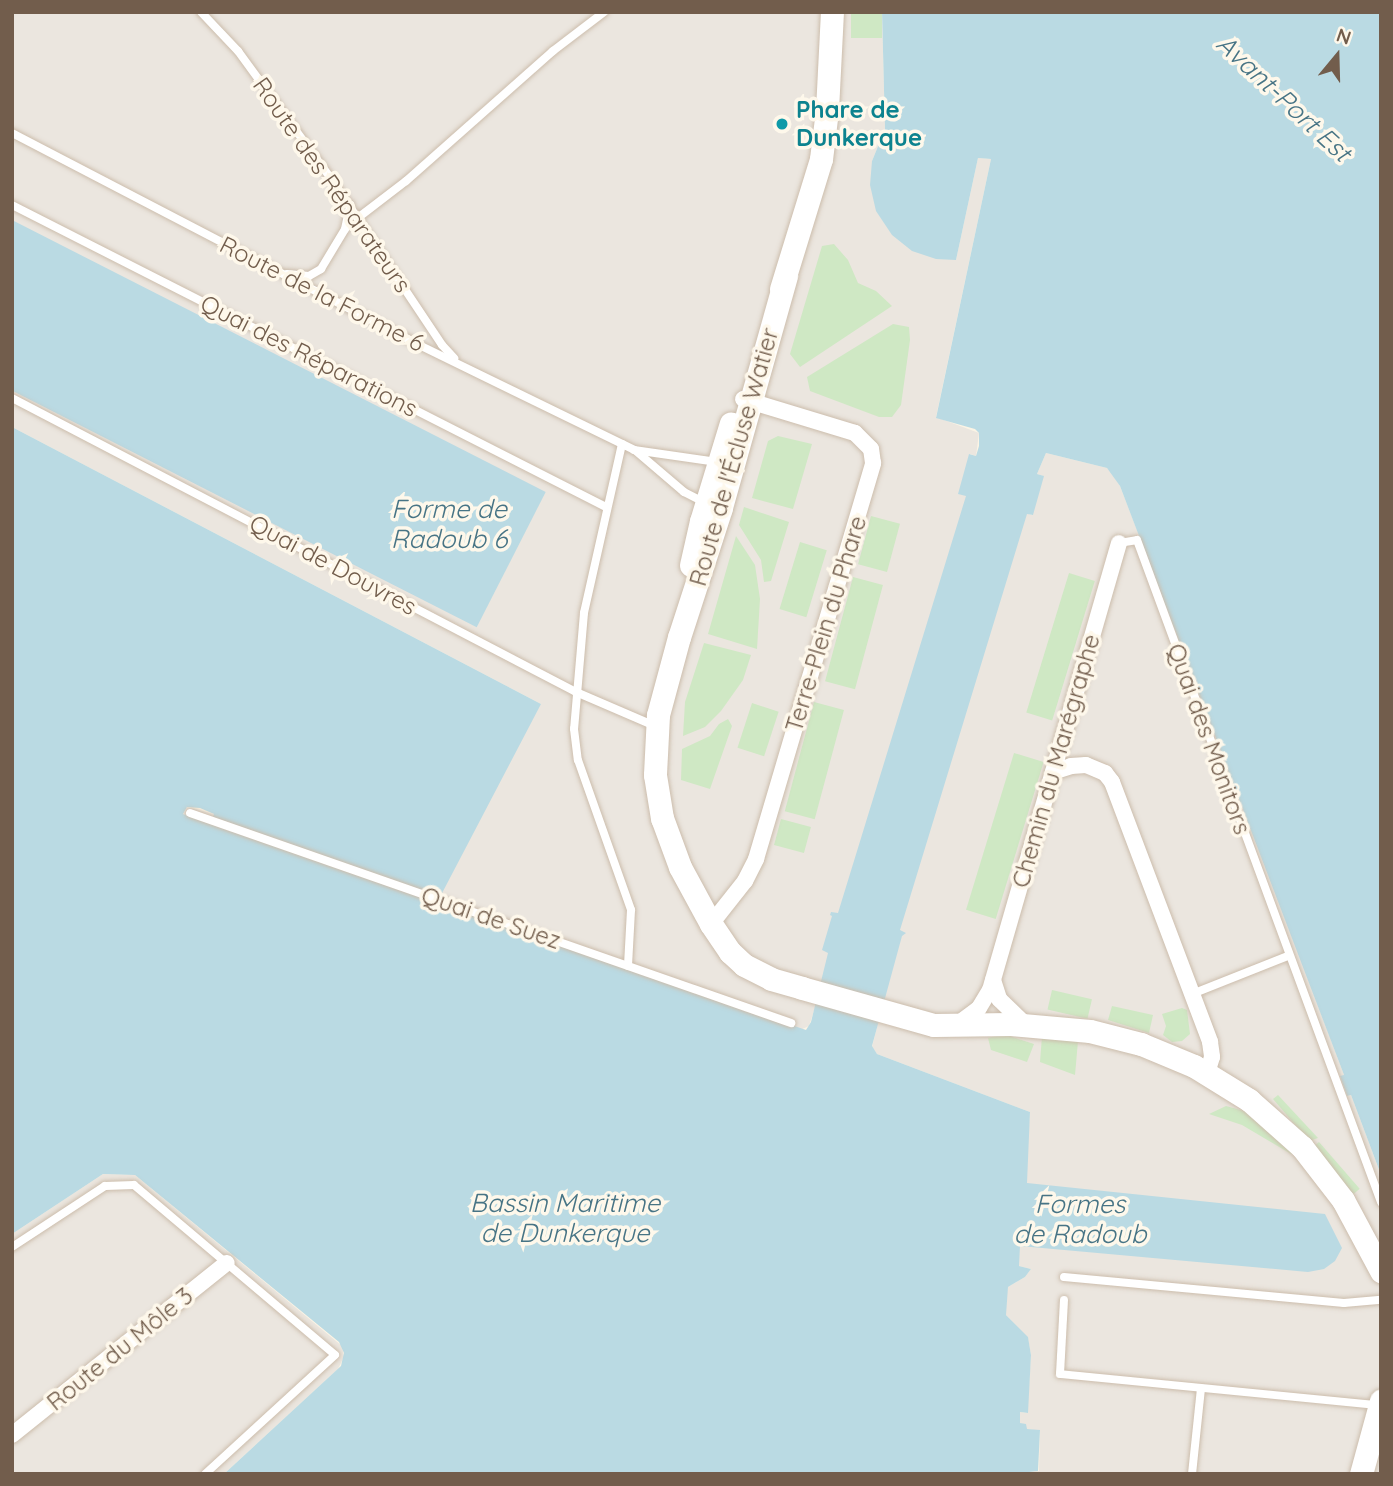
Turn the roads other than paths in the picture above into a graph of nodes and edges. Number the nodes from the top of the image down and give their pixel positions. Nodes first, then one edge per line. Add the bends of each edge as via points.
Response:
1 (201, 12) edge
2 (604, 12) edge
3 (832, 12) edge
4 (12, 133) edge
5 (12, 205) edge
6 (351, 205) junction
7 (359, 217) junction
8 (281, 273) junction
9 (459, 362) junction
10 (12, 398) edge
11 (746, 400) junction
12 (622, 444) junction
13 (634, 450) junction
14 (726, 464) junction
15 (714, 505) junction
16 (606, 508) junction
17 (1119, 543) joint
18 (576, 692) junction
19 (656, 726) junction
20 (1053, 772) junction
21 (190, 813) dead end
22 (711, 924) junction
23 (1288, 956) junction
24 (628, 966) junction
25 (993, 980) junction
26 (1192, 994) junction
27 (791, 1023) dead end
28 (1025, 1024) junction
29 (954, 1026) junction
30 (1207, 1073) junction
31 (1381, 1202) edge
32 (12, 1247) edge
33 (227, 1263) junction
34 (1381, 1271) edge
35 (1064, 1277) dead end
36 (1064, 1300) dead end
37 (1381, 1300) edge
38 (1201, 1388) junction
39 (1380, 1404) edge
40 (12, 1434) edge
41 (205, 1474) edge
42 (1192, 1474) edge
43 (1361, 1474) edge

1 - 6 lane, Route des Réparateurs via 237,51
2 - 7 lane
3 - 11 street, Route de l'Écluse Watier via 821,159
4 - 8 lane, Route de la Forme 6
5 - 16 lane, Quai des Réparations
6 - 7 lane, Route des Réparateurs
6 - 8 lane via 345,229 321,270 309,275
7 - 9 lane, Route des Réparateurs via 442,345
8 - 9 lane, Route de la Forme 6
9 - 12 lane, Route de la Forme 6
10 - 18 lane, Quai de Douvres
11 - 14 street, Route de l'Écluse Watier
11 - 22 street, Terre-Plein du Phare via 855,433 871,449 873,463 756,859
12 - 13 lane, Route de la Forme 6
12 - 16 lane
13 - 14 lane, Route de la Forme 6
13 - 15 lane, Route de la Forme 6 via 688,495
14 - 15 street, Route de l'Écluse Watier
15 - 19 street, Route de l'Écluse Watier via 694,547 679,637
16 - 18 lane via 584,613
17 - 20 street, Chemin du Marégraphe
17 - 23 lane, Quai des Monitors via 1137,540
18 - 19 lane, Quai de Douvres
18 - 24 lane via 575,751 631,910
19 - 22 street, Route de l'Écluse Watier via 655,775 662,818 680,867
20 - 25 street, Chemin du Marégraphe
20 - 26 street via 1086,765 1105,773 1112,782
21 - 24 lane, Quai de Suez
22 - 29 street, Route de l'Écluse Watier via 744,965 771,979 891,1014
23 - 26 lane
23 - 31 lane
24 - 27 lane, Quai de Suez
25 - 28 street via 999,999
25 - 29 street, Chemin du Marégraphe via 979,1008
26 - 30 street via 1211,1051
28 - 29 street, Route de l'Écluse Watier
28 - 30 street, Route de l'Écluse Watier via 1116,1037
30 - 34 street, Route de l'Écluse Watier via 1261,1110 1311,1158 1351,1212
32 - 33 lane via 105,1185 134,1185
33 - 40 street, Route du Môle 3
33 - 41 lane via 335,1355
35 - 37 lane via 1344,1303
36 - 38 lane via 1060,1374
38 - 39 lane
38 - 42 lane
39 - 43 street

